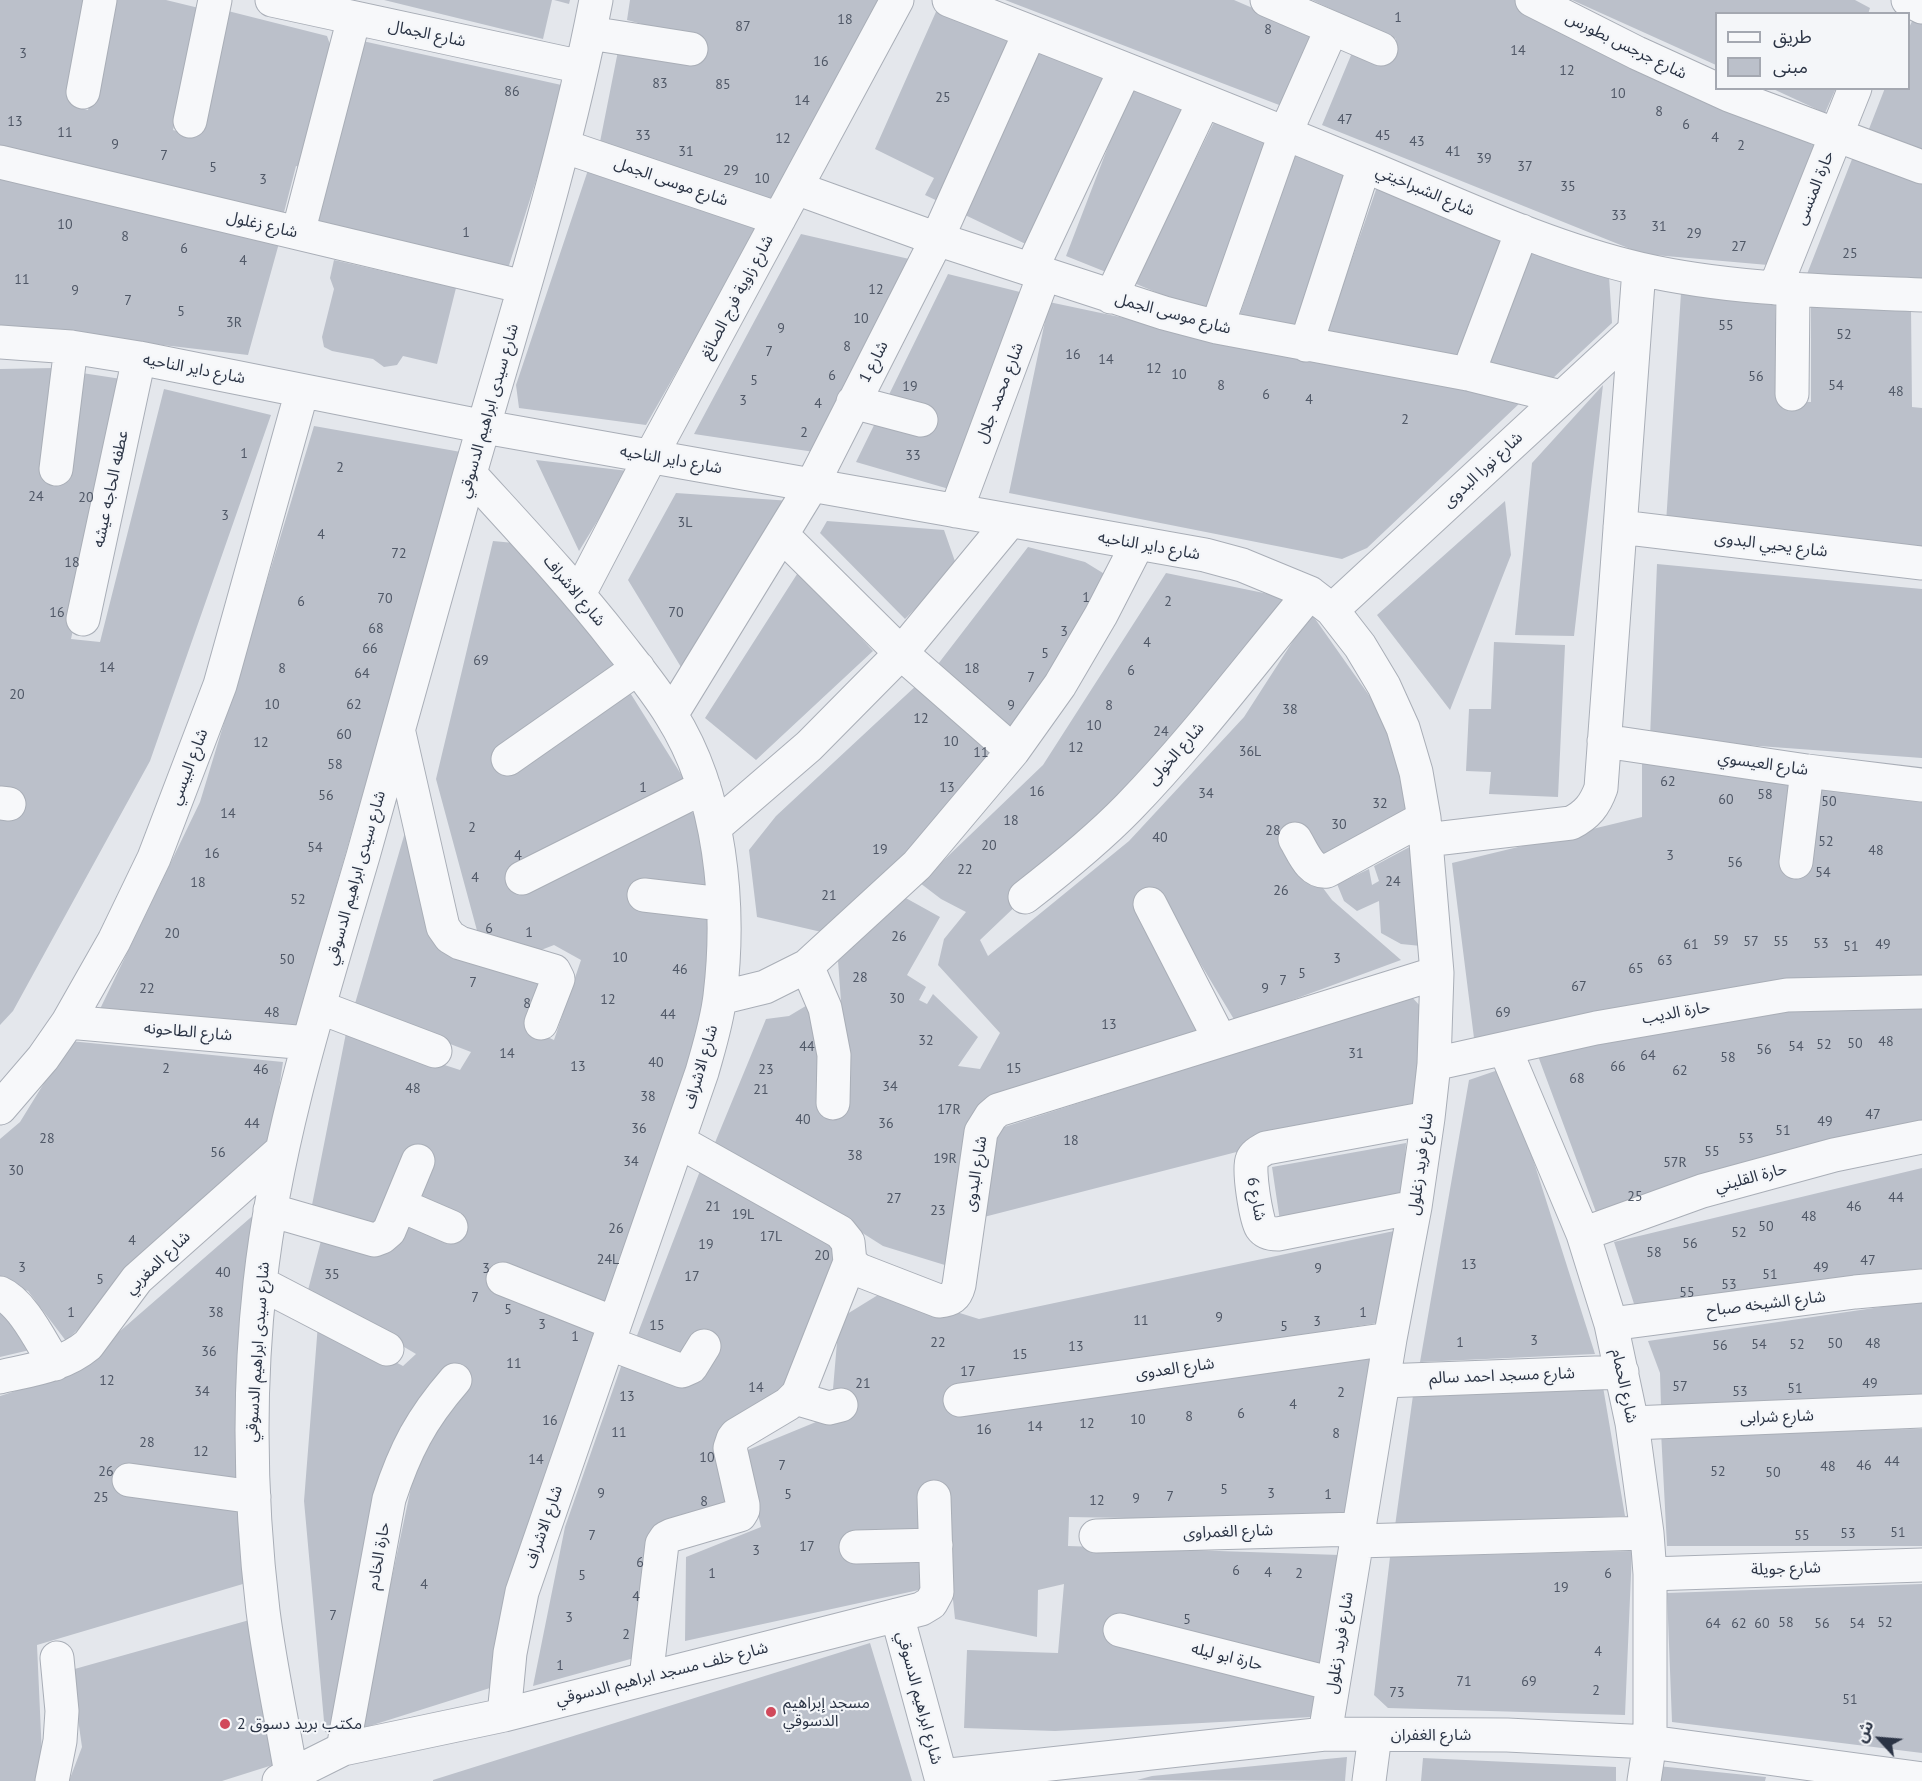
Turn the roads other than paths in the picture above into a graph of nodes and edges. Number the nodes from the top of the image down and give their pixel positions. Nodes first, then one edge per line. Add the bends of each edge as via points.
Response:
1 (100, 0) edge
2 (215, 0) edge
3 (272, 0) edge
4 (596, 0) edge
5 (897, 0) edge
6 (949, 0) edge
7 (1267, 0) edge
8 (1532, 0) edge
9 (1908, 0) edge
10 (1922, 7) edge
11 (354, 18) junction
12 (1332, 28) junction
13 (1030, 32) junction
14 (590, 33) junction
15 (691, 49) dead end
16 (1381, 49) dead end
17 (582, 67) junction
18 (1125, 70) junction
19 (1715, 89) edge
20 (1718, 90) edge
21 (1854, 90) edge
22 (83, 92) dead end
23 (1204, 100) junction
24 (190, 121) dead end
25 (1285, 134) junction
26 (1836, 135) junction
27 (563, 146) junction
28 (0, 162) edge
29 (1364, 166) junction
30 (1922, 167) edge
31 (796, 188) junction
32 (779, 219) junction
33 (1522, 231) junction
34 (298, 233) junction
35 (937, 239) junction
36 (1639, 269) junction
37 (1037, 273) junction
38 (524, 287) junction
39 (1784, 288) junction
40 (1922, 295) edge
41 (1111, 297) junction
42 (1217, 327) junction
43 (1634, 331) junction
44 (0, 342) edge
45 (1306, 345) junction
46 (71, 347) junction
47 (139, 358) junction
48 (1468, 374) junction
49 (302, 391) junction
50 (1792, 394) dead end
51 (1561, 397) junction
52 (853, 402) junction
53 (921, 420) dead end
54 (485, 427) junction
55 (651, 456) junction
56 (56, 469) dead end
57 (470, 474) junction
58 (812, 484) junction
59 (956, 511) junction
60 (1010, 521) junction
61 (1620, 527) junction
62 (782, 535) junction
63 (1138, 543) junction
64 (1922, 563) edge
65 (579, 594) junction
66 (1321, 602) junction
67 (83, 620) dead end
68 (901, 653) junction
69 (638, 668) junction
70 (671, 715) junction
71 (399, 731) junction
72 (1604, 741) junction
73 (1013, 751) junction
74 (508, 759) dead end
75 (1807, 771) junction
76 (1922, 784) edge
77 (704, 788) junction
78 (715, 827) junction
79 (1425, 829) junction
80 (1295, 839) dead end
81 (1796, 862) dead end
82 (522, 878) dead end
83 (644, 895) dead end
84 (1025, 897) dead end
85 (722, 904) junction
86 (1150, 904) dead end
87 (807, 966) junction
88 (1437, 973) junction
89 (1922, 992) edge
90 (720, 998) junction
91 (319, 1007) junction
92 (68, 1022) junction
93 (541, 1023) dead end
94 (1220, 1040) junction
95 (308, 1043) junction
96 (1506, 1049) junction
97 (435, 1051) dead end
98 (1434, 1064) junction
99 (833, 1103) dead end
100 (0, 1108) edge
101 (1428, 1118) junction
102 (1922, 1137) edge
103 (678, 1141) junction
104 (281, 1152) junction
105 (418, 1161) dead end
106 (400, 1205) junction
107 (1415, 1207) junction
108 (270, 1210) junction
109 (451, 1227) dead end
110 (1583, 1234) junction
111 (850, 1262) junction
112 (503, 1279) dead end
113 (260, 1283) junction
114 (1922, 1286) edge
115 (0, 1293) edge
116 (1611, 1324) junction
117 (611, 1333) junction
118 (1390, 1339) junction
119 (704, 1346) dead end
120 (387, 1349) dead end
121 (55, 1364) junction
122 (1622, 1372) junction
123 (0, 1377) edge
124 (455, 1380) dead end
125 (1383, 1381) junction
126 (795, 1398) junction
127 (960, 1400) dead end
128 (841, 1405) dead end
129 (1922, 1411) edge
130 (1632, 1424) junction
131 (129, 1480) dead end
132 (254, 1497) junction
133 (934, 1497) dead end
134 (1647, 1533) junction
135 (1358, 1535) junction
136 (1096, 1536) dead end
137 (936, 1545) junction
138 (856, 1547) dead end
139 (1922, 1565) edge
140 (1650, 1574) junction
141 (897, 1615) junction
142 (1120, 1630) dead end
143 (57, 1658) dead end
144 (646, 1678) junction
145 (1334, 1684) junction
146 (504, 1714) junction
147 (1325, 1734) junction
148 (1374, 1735) junction
149 (1650, 1742) junction
150 (343, 1749) junction
151 (1865, 1776) edge
152 (285, 1777) edge
153 (941, 1778) edge
154 (1922, 1779) edge
155 (52, 1781) edge
156 (1370, 1781) edge
157 (1644, 1781) edge

1 - 22 street
2 - 24 street
3 - 11 street, شارع الجمال
4 - 14 street, شارع سيدى ابراهيم الدسوقي
5 - 31 street, شارع زاوية فرج الصائغ
6 - 13 street, شارع الشبراخيتي
7 - 12 street
8 - 19 street, شارع جرجس بطورس
9 - 10 street
11 - 17 street, شارع الجمال
11 - 34 street
12 - 16 street
12 - 25 street
13 - 18 street, شارع الشبراخيتي
13 - 35 street, شارع 1
14 - 15 street
14 - 17 street, شارع سيدى ابراهيم الدسوقي
17 - 27 street, شارع سيدى ابراهيم الدسوقي
18 - 23 street, شارع الشبراخيتي
18 - 37 street, شارع محمد جلال
20 - 26 street, شارع جرجس بطورس
21 - 26 street, حارة المنسى
23 - 25 street, شارع الشبراخيتي
23 - 41 street
25 - 29 street, شارع الشبراخيتي
25 - 42 street
26 - 30 street, شارع جرجس بطورس
26 - 39 street, حارة المنسى
27 - 32 street, شارع موسى الجمل
27 - 38 street, شارع سيدى ابراهيم الدسوقي
28 - 34 street, شارع زغلول
29 - 33 street, شارع الشبراخيتي
29 - 45 street
31 - 32 street, شارع زاوية فرج الصائغ
31 - 35 street, شارع موسى الجمل
32 - 55 street, شارع زاوية فرج الصائغ
33 - 36 street, شارع الشبراخيتي
33 - 48 street
34 - 38 street, شارع زغلول
35 - 37 street, شارع موسى الجمل
35 - 52 street, شارع 1
36 - 39 street, شارع الشبراخيتي
36 - 43 street
37 - 41 street, شارع موسى الجمل
37 - 59 street, شارع محمد جلال
38 - 54 street, شارع سيدى ابراهيم الدسوقي
39 - 40 street, شارع الشبراخيتي
39 - 50 street
41 - 42 street, شارع موسى الجمل
42 - 45 street, شارع موسى الجمل
43 - 51 street, شارع نورا البدوى
43 - 61 street
44 - 46 street, شارع داير الناحيه
45 - 48 street, شارع موسى الجمل
46 - 47 street, شارع داير الناحيه
46 - 56 street
47 - 49 street, شارع داير الناحيه
47 - 67 street, عطفه الحاجه عيشه
48 - 51 street, شارع موسى الجمل
49 - 54 street, شارع داير الناحيه
49 - 92 street, شارع البيسي via 220,685 154,858 114,941
51 - 66 street, شارع نورا البدوى
52 - 53 street
52 - 58 street, شارع 1
54 - 55 street, شارع داير الناحيه
54 - 57 street, شارع سيدى ابراهيم الدسوقي
55 - 58 street, شارع داير الناحيه
55 - 65 street, شارع زاوية فرج الصائغ
57 - 65 street, شارع الاشراف
57 - 71 street, شارع سيدى ابراهيم الدسوقي
58 - 59 street, شارع داير الناحيه
58 - 62 street, شارع 1
59 - 60 street, شارع داير الناحيه
60 - 63 street, شارع داير الناحيه
60 - 68 street
61 - 64 street, شارع يحيي البدوى
61 - 72 street
62 - 68 street
62 - 70 street, شارع 1
63 - 66 street, شارع داير الناحيه via 1242,565
63 - 73 street via 1060,685
65 - 69 street, شارع الاشراف
66 - 79 street, شارع فريد زغلول via 1366,656 1384,686 1403,728 1416,772
66 - 84 street, شارع الخولى via 1128,808
68 - 73 street
68 - 78 street via 809,747
69 - 70 street, شارع الاشراف
69 - 74 street
70 - 77 street, شارع الاشراف
71 - 91 street, شارع سيدى ابراهيم الدسوقي
71 - 93 street via 443,927 460,943 554,971 558,980
72 - 75 street, شارع العيسوي
72 - 79 street via 1597,800 1571,823
73 - 87 street via 917,865
75 - 76 street, شارع العيسوي
75 - 81 street
77 - 78 street, شارع الاشراف
77 - 82 street
78 - 85 street, شارع الاشراف
79 - 80 street via 1321,872
79 - 88 street, شارع فريد زغلول
83 - 85 street
85 - 90 street, شارع الاشراف
86 - 94 street
87 - 90 street via 765,987
87 - 99 street via 825,1008 834,1056
88 - 94 street, شارع البدوى
88 - 98 street, شارع فريد زغلول
89 - 96 street, حارة الديب via 1787,995 1596,1028
90 - 103 street, شارع الاشراف via 708,1053
91 - 95 street, شارع سيدى ابراهيم الدسوقي
91 - 97 street
92 - 95 street, شارع الطاحونه
92 - 100 street, شارع البيسي
94 - 111 street, شارع البدوى via 998,1110 991,1116 981,1132 959,1285 949,1301 939,1301 859,1270
95 - 104 street, شارع سيدى ابراهيم الدسوقي
96 - 98 street, حارة الديب
96 - 110 street, شارع الحمام
98 - 101 street, شارع فريد زغلول
101 - 107 street, شارع فريد زغلول
101 - 107 street, شارع 6 via 1266,1148 1251,1160 1258,1219 1269,1234
102 - 110 street, حارة القليني via 1834,1155 1702,1191
103 - 111 street via 840,1232 848,1242
103 - 117 street, شارع الاشراف
104 - 108 street, شارع سيدى ابراهيم الدسوقي
104 - 121 street, شارع المغربي via 137,1279 88,1346
105 - 106 street
106 - 108 street via 388,1231 374,1240
106 - 109 street
107 - 118 street, شارع فريد زغلول
108 - 113 street, شارع سيدى ابراهيم الدسوقي
110 - 116 street, شارع الحمام
111 - 126 street
112 - 117 street
113 - 120 street
113 - 132 street, شارع سيدى ابراهيم الدسوقي via 253,1366
114 - 116 street, شارع الشيخه صباح
115 - 121 street via 21,1310
116 - 122 street, شارع الحمام
117 - 119 street via 682,1371 691,1367
117 - 146 street, شارع الاشراف via 522,1592
118 - 125 street, شارع فريد زغلول
118 - 127 street, شارع العدوى
121 - 123 street, شارع المغربي
122 - 125 street, شارع مسجد احمد سالم
122 - 130 street, شارع الحمام
124 - 150 street, حارة الخادم via 414,1435 389,1499
125 - 135 street, شارع فريد زغلول
126 - 128 street via 829,1408
126 - 144 street via 733,1439 730,1448 743,1505 740,1515 672,1535 662,1544
129 - 130 street, شارع شرابى
130 - 134 street, شارع الحمام
131 - 132 street
132 - 152 street, شارع سيدى ابراهيم الدسوقي via 264,1616
133 - 137 street, شارع خلف مسجد ابراهيم الدسوقي
134 - 135 street, شارع الغمراوى
134 - 140 street, شارع الحمام
135 - 136 street, شارع الغمراوى
135 - 145 street, شارع فريد زغلول
137 - 138 street
137 - 141 street, شارع خلف مسجد ابراهيم الدسوقي via 937,1592 921,1609
139 - 140 street, شارع جويلة
140 - 149 street, شارع الحمام
141 - 144 street, شارع خلف مسجد ابراهيم الدسوقي
141 - 153 street, شارع ابراهيم الدسوقي
142 - 145 street, حارة ابو ليله
143 - 155 street via 62,1711
144 - 146 street, شارع خلف مسجد ابراهيم الدسوقي
145 - 147 street, شارع فريد زغلول
146 - 150 street, شارع خلف مسجد ابراهيم الدسوقي
147 - 148 street, شارع الغفران
147 - 153 street, شارع الغفران
148 - 149 street, شارع الغفران via 1507,1735
148 - 156 street
149 - 151 street, شارع الغفران
149 - 157 street, شارع الحمام
150 - 152 street, شارع خلف مسجد ابراهيم الدسوقي
151 - 154 street, شارع الغفران

